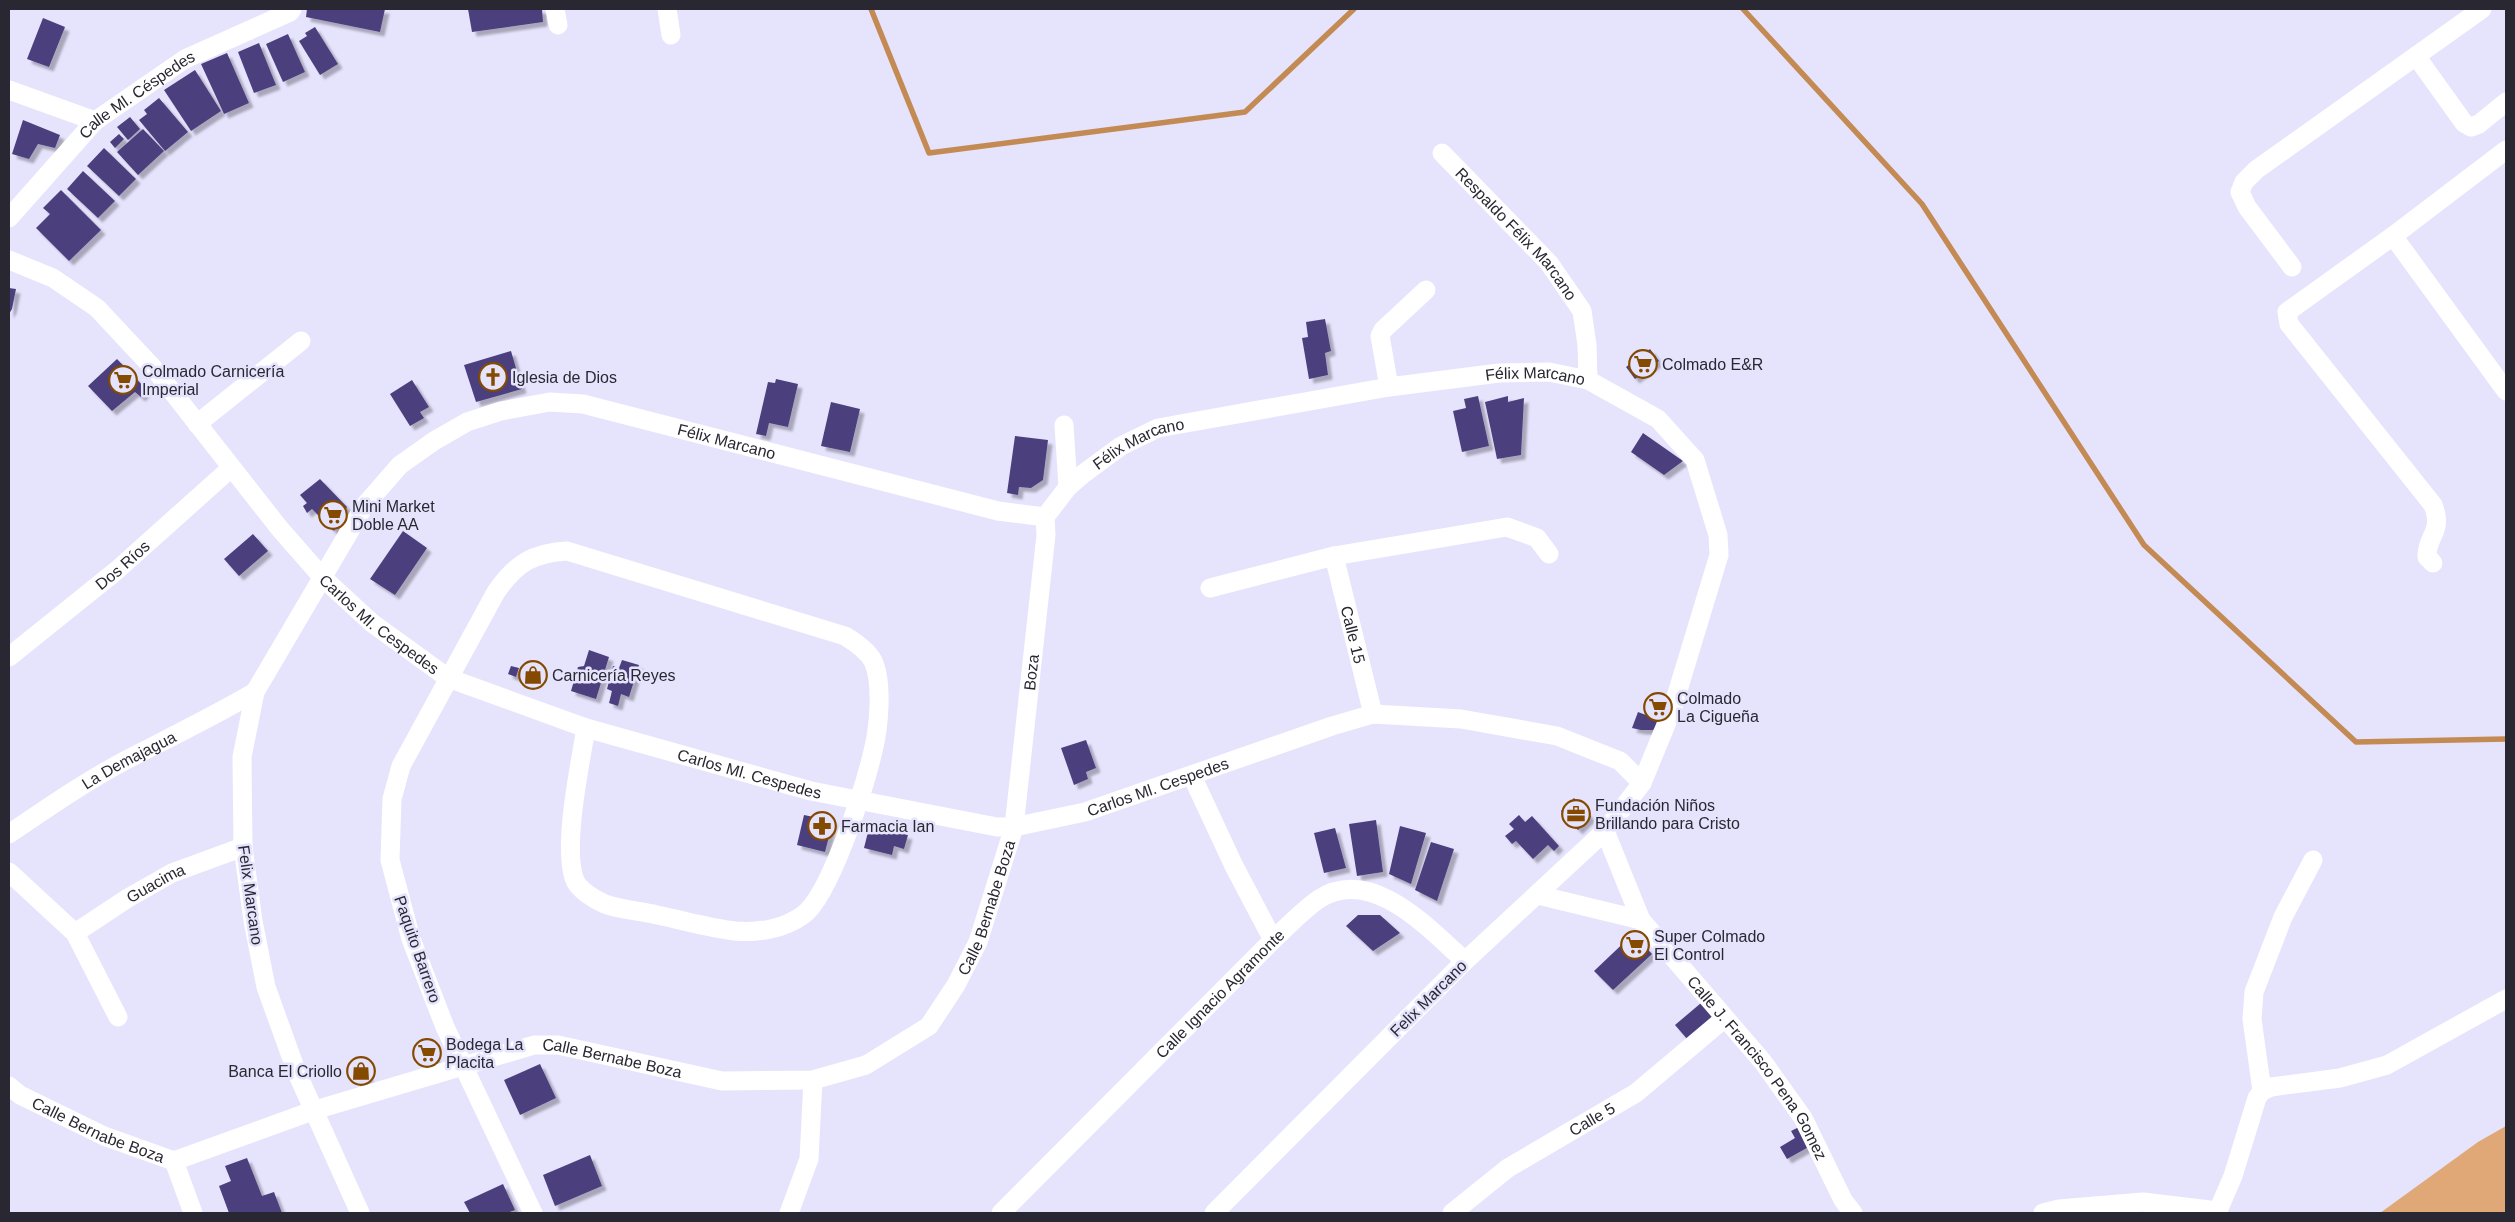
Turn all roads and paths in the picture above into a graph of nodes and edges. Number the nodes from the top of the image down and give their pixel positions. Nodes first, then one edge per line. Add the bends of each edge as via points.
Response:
1 (292, 9) edge
2 (667, 9) edge
3 (2482, 9) edge
4 (671, 35) dead end
5 (2416, 56) junction
6 (9, 90) edge
7 (2506, 102) edge
8 (95, 120) junction
9 (1442, 153) dead end
10 (2504, 156) edge
11 (9, 218) edge
12 (2393, 236) junction
13 (9, 260) edge
14 (2292, 267) dead end
15 (1426, 290) dead end
16 (301, 341) dead end
17 (1588, 380) junction
18 (1389, 387) junction
19 (2506, 391) edge
20 (197, 424) junction
21 (1064, 425) dead end
22 (231, 468) junction
23 (1068, 487) junction
24 (1045, 517) junction
25 (1549, 554) dead end
26 (1334, 556) junction
27 (2433, 563) dead end
28 (323, 578) junction
29 (1210, 588) dead end
30 (9, 657) edge
31 (448, 678) junction
32 (255, 692) junction
33 (1373, 714) junction
34 (586, 728) junction
35 (1192, 776) junction
36 (1642, 783) junction
37 (857, 802) junction
38 (1014, 827) junction
39 (1606, 831) junction
40 (9, 834) edge
41 (243, 847) junction
42 (2313, 860) dead end
43 (9, 872) edge
44 (1538, 895) junction
45 (1641, 920) junction
46 (75, 933) junction
47 (1273, 940) junction
48 (1465, 962) junction
49 (2506, 999) edge
50 (118, 1017) dead end
51 (1726, 1018) junction
52 (465, 1067) junction
53 (813, 1080) junction
54 (9, 1086) edge
55 (2262, 1091) junction
56 (315, 1110) junction
57 (174, 1161) junction
58 (1845, 1209) edge
59 (2218, 1212) edge
60 (192, 1213) edge
61 (360, 1213) edge
62 (533, 1213) edge
63 (789, 1213) edge
64 (1001, 1213) edge
65 (1214, 1213) edge
66 (1452, 1213) edge
67 (2043, 1213) edge

1 - 8 street, Calle Ml. Céspedes via 254,30 185,59
2 - 4 street
3 - 5 street
5 - 7 street via 2464,123 2471,127
5 - 14 street via 2256,170 2244,182 2240,192 2246,207
6 - 8 street
8 - 11 street, Calle Ml. Céspedes
9 - 17 street, Respaldo Félix Marcano via 1549,263 1582,311
10 - 12 street
12 - 19 street
12 - 27 street via 2287,312 2286,320 2433,505 2438,520 2426,552
13 - 20 street, Carlos Ml. Cespedes via 53,278 97,308 156,371
15 - 18 street via 1380,336
16 - 20 street
17 - 18 street, Félix Marcano via 1549,372 1499,373
17 - 36 street, Félix Marcano via 1658,419 1695,460 1718,534 1719,555 1675,701
18 - 23 street, Félix Marcano via 1158,428 1121,446
20 - 22 street, Carlos Ml. Cespedes
21 - 23 street
22 - 28 street, Carlos Ml. Cespedes
22 - 30 street, Dos Ríos via 116,571
23 - 24 street, Félix Marcano
24 - 28 street, Félix Marcano via 998,511 583,404 550,402 501,410 468,422 400,465 364,505
24 - 38 street, Boza via 1046,535
25 - 26 street via 1537,538 1506,527
26 - 29 street
26 - 33 street, Calle 15
28 - 31 street, Carlos Ml. Cespedes via 372,623
28 - 32 street, Felix Marcano
31 - 34 street, Carlos Ml. Cespedes
31 - 37 street, Paquito Barrero via 507,576 522,562 546,552 567,551 845,636 860,646 872,661 878,679 879,699 874,750
31 - 52 street, Paquito Barrero via 401,766 392,800 390,860 411,939 445,1028
32 - 40 street, La Demajagua via 125,761
32 - 41 street, Felix Marcano via 242,757
33 - 35 street, Carlos Ml. Cespedes
33 - 36 street, Carlos Ml. Cespedes via 1461,719 1557,736 1620,761
34 - 37 street, Carlos Ml. Cespedes
34 - 37 street, Paquito Barrero via 574,799 574,880 605,904 735,931 787,926 805,914 820,896 833,870
35 - 38 street, Carlos Ml. Cespedes via 1085,812
35 - 47 street
36 - 39 street, Felix Marcano
37 - 38 street, Carlos Ml. Cespedes via 997,828
38 - 53 street, Calle Bernabe Boza via 978,942 956,985 929,1026 866,1065
39 - 44 street, Felix Marcano
39 - 45 street, Calle J. Francisco Pena Gomez
41 - 46 street, Guacima via 172,873
41 - 56 street, Felix Marcano via 266,988 297,1073
42 - 55 street via 2283,917 2254,992 2252,1019
43 - 46 street
44 - 45 street
44 - 48 street, Felix Marcano
45 - 51 street, Calle J. Francisco Pena Gomez
46 - 50 street
47 - 48 street, Calle Ignacio Agramonte via 1319,899 1335,891 1353,888 1370,892 1410,911
47 - 64 street, Calle Ignacio Agramonte
48 - 65 street, Felix Marcano
49 - 55 street via 2387,1065 2340,1078
51 - 58 street, Calle J. Francisco Pena Gomez via 1764,1062 1803,1118
51 - 66 street, Calle 5 via 1636,1093 1508,1168
52 - 53 street, Calle Bernabe Boza via 534,1046 558,1045 722,1081
52 - 56 street, Calle Bernabe Boza
52 - 62 street, Paquito Barrero
53 - 63 street via 809,1159
54 - 57 street, Calle Bernabe Boza via 20,1095 104,1136
55 - 59 street
56 - 57 street, Calle Bernabe Boza
56 - 61 street, Felix Marcano
57 - 60 street
59 - 67 street via 2143,1202

